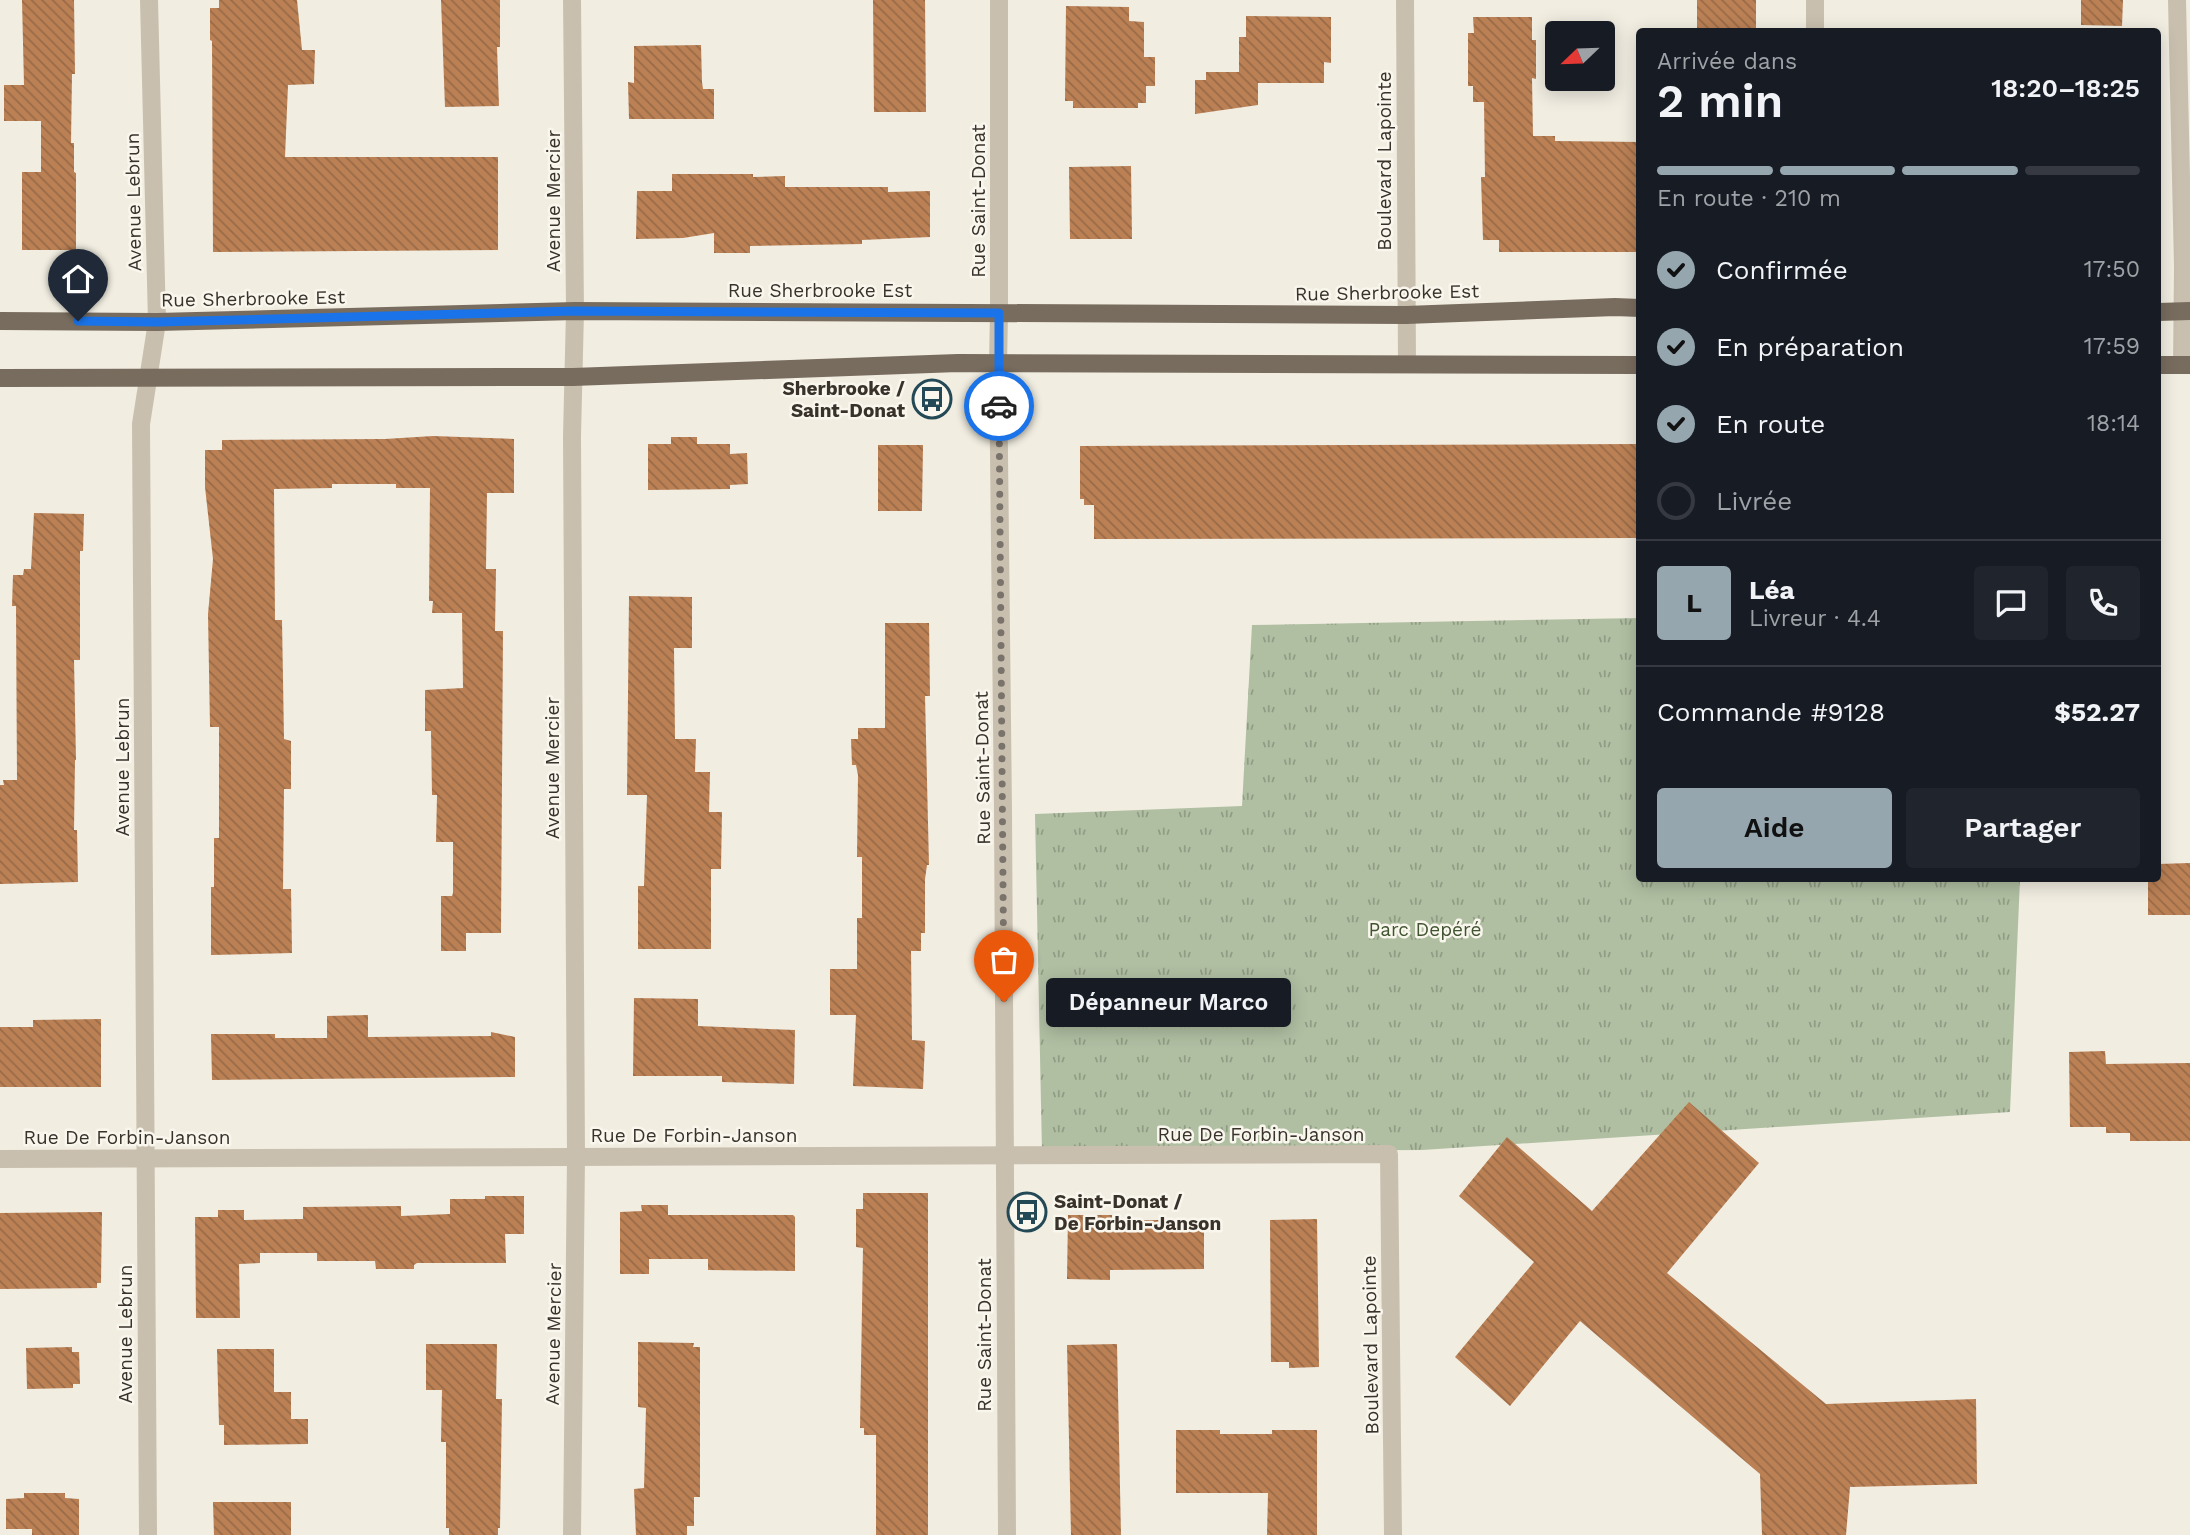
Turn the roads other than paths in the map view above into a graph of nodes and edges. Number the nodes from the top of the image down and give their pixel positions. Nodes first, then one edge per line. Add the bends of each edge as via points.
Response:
1 (149, 0) edge
2 (572, 0) edge
3 (999, 0) edge
4 (1405, 0) edge
5 (1815, 0) edge
6 (2177, 0) edge
7 (1815, 28) edge
8 (1636, 308) edge
9 (575, 311) junction
10 (2186, 311) edge
11 (2161, 312) edge
12 (999, 313) junction
13 (1406, 315) junction
14 (0, 321) edge
15 (157, 322) junction
16 (998, 363) junction
17 (1407, 364) junction
18 (1636, 365) edge
19 (2161, 365) edge
20 (2186, 365) edge
21 (147, 377) junction
22 (573, 377) junction
23 (0, 378) edge
24 (1389, 1154) joint
25 (1004, 1156) junction
26 (576, 1157) junction
27 (145, 1158) junction
28 (0, 1159) edge
29 (148, 1535) edge
30 (572, 1535) edge
31 (1007, 1535) edge
32 (1393, 1535) edge

1 - 15 street, Avenue Lebrun
2 - 9 street, Avenue Mercier
3 - 12 street, Rue Saint-Donat
4 - 13 street, Boulevard Lapointe
5 - 7 street
6 - 10 street
8 - 13 main road, Rue Sherbrooke Est
9 - 12 main road, Rue Sherbrooke Est
9 - 15 main road, Rue Sherbrooke Est
9 - 22 street, Avenue Mercier
10 - 11 main road
10 - 20 street
12 - 13 main road, Rue Sherbrooke Est
12 - 16 street, Rue Saint-Donat
13 - 17 street, Boulevard Lapointe
14 - 15 main road, Rue Sherbrooke Est
15 - 21 street, Avenue Lebrun
16 - 17 main road
16 - 22 main road
16 - 25 street, Rue Saint-Donat
17 - 18 main road
19 - 20 main road
21 - 22 main road
21 - 23 main road
21 - 27 street, Avenue Lebrun via 141,424
22 - 26 street, Avenue Mercier
24 - 25 street, Rue De Forbin-Janson
24 - 32 street, Boulevard Lapointe
25 - 26 street, Rue De Forbin-Janson
25 - 31 street, Rue Saint-Donat
26 - 27 street, Rue De Forbin-Janson
26 - 30 street, Avenue Mercier
27 - 28 street, Rue De Forbin-Janson
27 - 29 street, Avenue Lebrun

